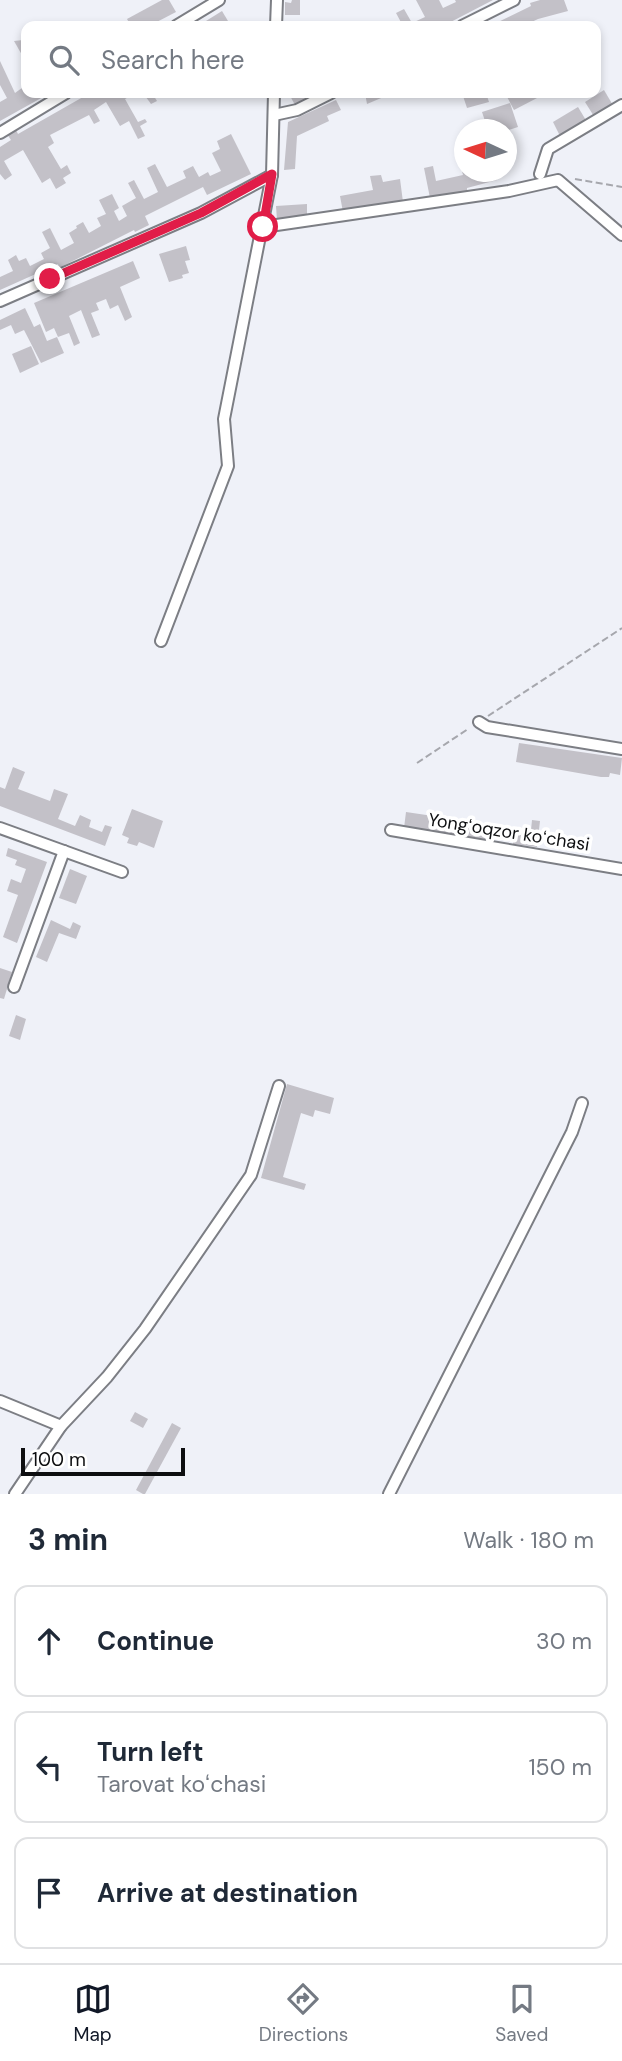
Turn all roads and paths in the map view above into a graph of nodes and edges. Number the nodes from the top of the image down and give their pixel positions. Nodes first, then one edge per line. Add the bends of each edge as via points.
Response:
1 (219, 0) edge
2 (276, 0) edge
3 (514, 0) edge
4 (184, 21) edge
5 (276, 21) edge
6 (472, 21) edge
7 (58, 98) edge
8 (274, 98) edge
9 (321, 98) edge
10 (622, 105) edge
11 (274, 115) junction
12 (0, 133) edge
13 (272, 174) junction
14 (540, 174) dead end
15 (558, 180) junction
16 (622, 187) edge
17 (263, 227) junction
18 (622, 235) edge
19 (0, 301) edge
20 (622, 628) edge
21 (161, 641) dead end
22 (479, 722) junction
23 (622, 749) edge
24 (417, 763) dead end
25 (0, 828) edge
26 (391, 830) dead end
27 (64, 851) junction
28 (621, 867) edge
29 (122, 872) dead end
30 (14, 987) dead end
31 (279, 1086) dead end
32 (582, 1103) dead end
33 (0, 1401) edge
34 (61, 1426) junction
35 (15, 1494) edge
36 (389, 1494) edge

1 - 4 street
2 - 5 street
3 - 6 street
7 - 12 street
8 - 11 street
9 - 11 street
10 - 14 street via 548,149
11 - 13 street
13 - 17 street
13 - 19 street via 201,213
15 - 16 path via 566,177
15 - 17 street
15 - 18 street
17 - 21 street via 224,419 228,466
20 - 22 path
22 - 23 street via 486,727
22 - 24 path
25 - 27 street
26 - 28 street, Yongʻoqzor koʻchasi
27 - 29 street
27 - 30 street
31 - 34 street via 251,1175 145,1329
32 - 36 street via 572,1132
33 - 34 street
34 - 35 street

